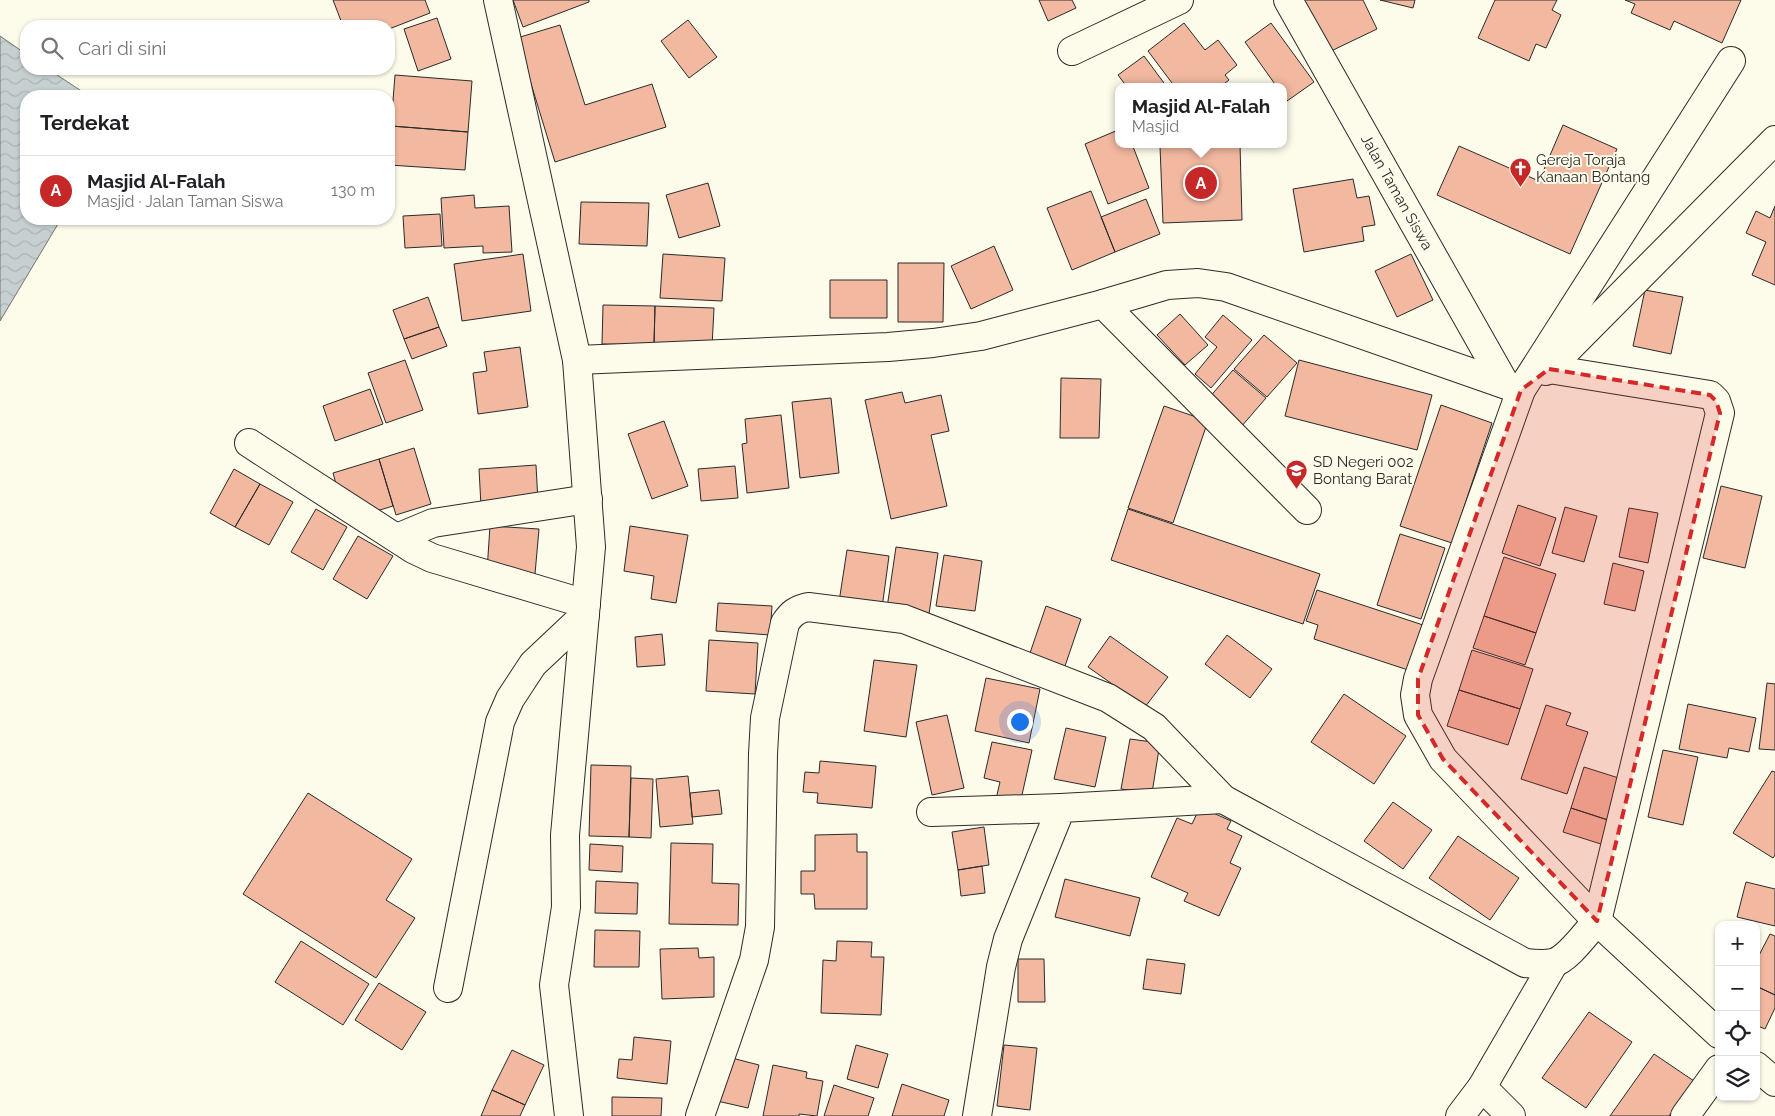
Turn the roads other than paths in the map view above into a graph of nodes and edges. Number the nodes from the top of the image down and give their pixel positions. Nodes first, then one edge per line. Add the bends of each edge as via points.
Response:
1 (498, 0) edge
2 (1179, 0) edge
3 (1288, 0) edge
4 (1072, 50) dead end
5 (1731, 61) dead end
6 (1775, 140) edge
7 (1103, 304) junction
8 (577, 360) junction
9 (1549, 369) junction
10 (1513, 387) junction
11 (249, 443) dead end
12 (588, 500) junction
13 (1307, 510) dead end
14 (396, 538) junction
15 (585, 609) junction
16 (1223, 799) junction
17 (1061, 808) junction
18 (931, 812) dead end
19 (1597, 921) junction
20 (1554, 963) junction
21 (448, 988) dead end
22 (1715, 1030) edge
23 (1760, 1069) edge
24 (1715, 1075) edge
25 (1775, 1082) edge
26 (1482, 1087) junction
27 (569, 1116) edge
28 (700, 1116) edge
29 (976, 1116) edge
30 (1460, 1116) edge
31 (1511, 1116) edge
32 (1685, 1116) edge

1 - 8 street
2 - 4 street
3 - 10 street, Jalan Taman Siswa
5 - 10 street
6 - 9 street
7 - 8 street via 982,336 933,343
7 - 10 street via 1167,285 1198,283 1226,287
7 - 13 street
8 - 12 street
9 - 10 street
9 - 19 street via 1710,395 1719,407
10 - 19 street via 1418,679 1415,695 1418,715 1443,759
11 - 14 street
12 - 14 street via 433,523
12 - 15 street via 591,547
14 - 15 street via 432,558
15 - 21 street via 532,664 500,722
15 - 27 street via 565,835 566,907 554,985
16 - 17 street
16 - 20 street via 1525,963
16 - 28 street via 1154,726 1108,698 904,619 808,607 792,613 785,623 765,718 760,927 754,960
17 - 18 street
17 - 29 street via 1008,939
19 - 20 street via 1566,955
19 - 22 street
20 - 26 street
23 - 25 street
24 - 32 street
26 - 30 street
26 - 31 street

